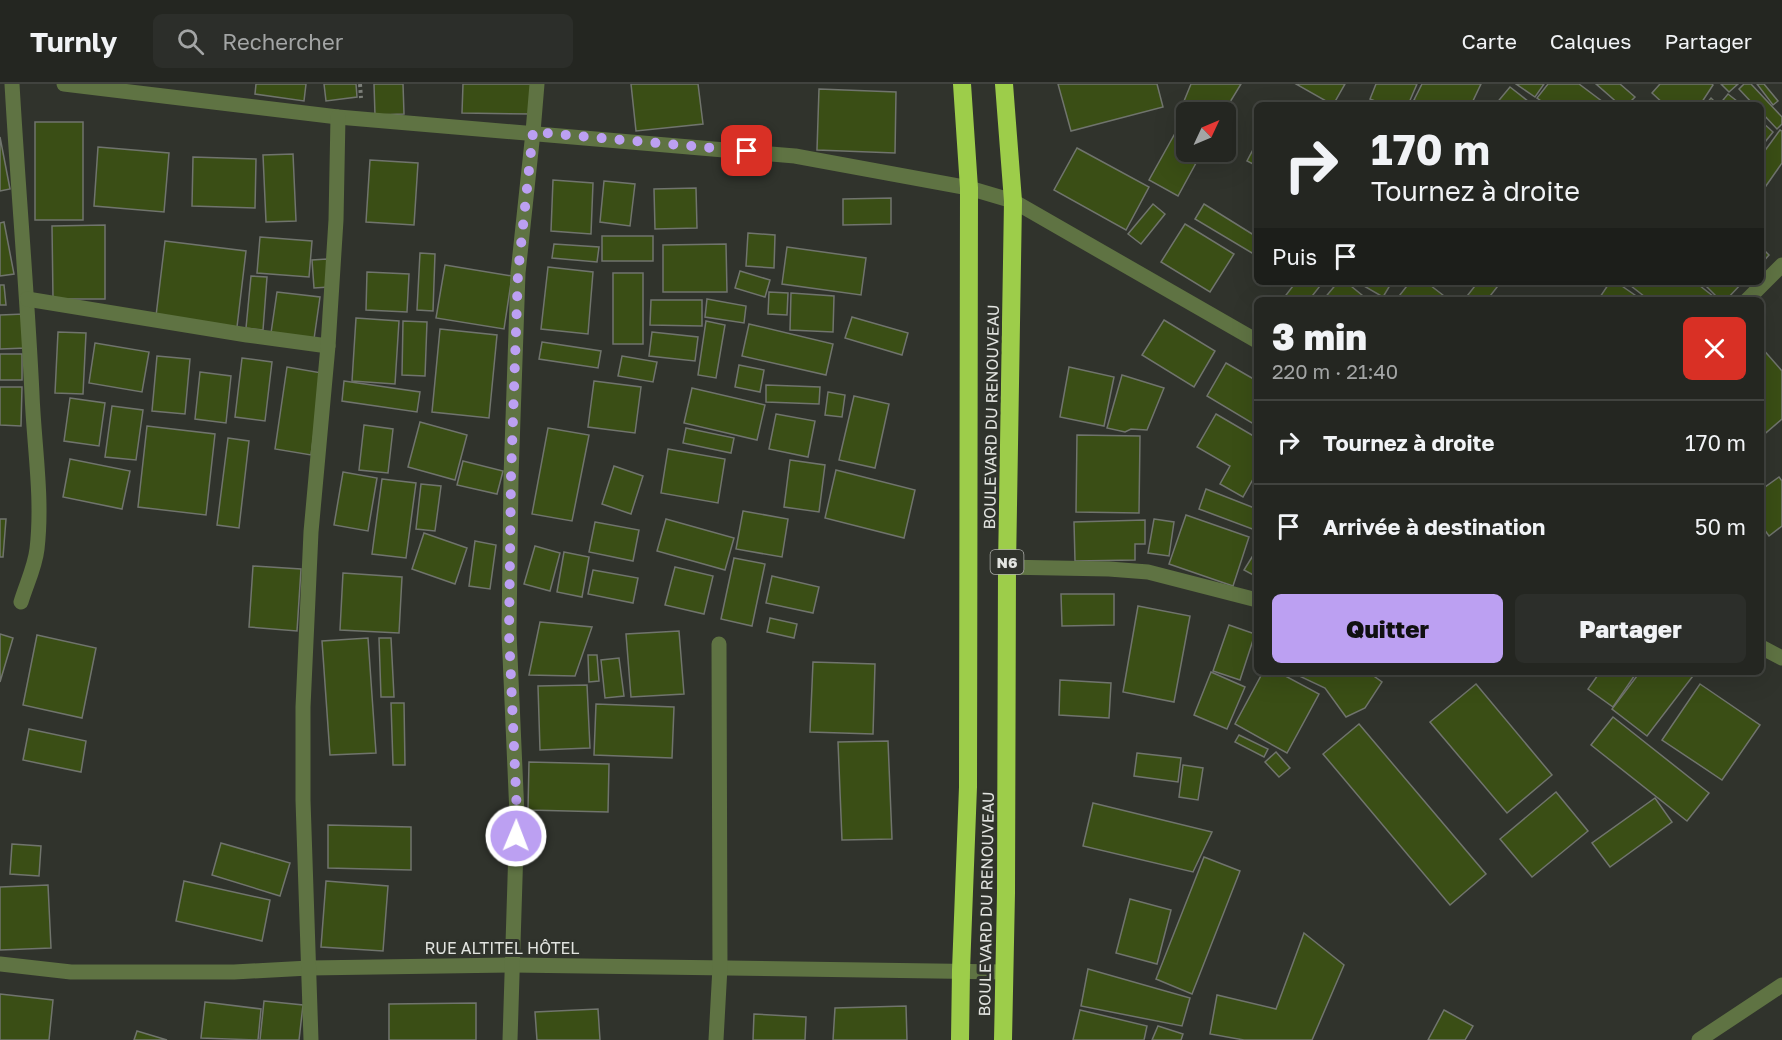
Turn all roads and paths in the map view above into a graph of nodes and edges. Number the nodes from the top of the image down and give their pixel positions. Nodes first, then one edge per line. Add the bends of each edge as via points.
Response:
1 (12, 84) edge
2 (64, 84) edge
3 (537, 84) edge
4 (962, 84) edge
5 (1004, 84) edge
6 (339, 117) junction
7 (533, 132) junction
8 (969, 188) junction
9 (1013, 201) junction
10 (1782, 265) edge
11 (1764, 283) edge
12 (1762, 285) edge
13 (1750, 297) edge
14 (27, 299) junction
15 (1254, 339) edge
16 (328, 346) junction
17 (1007, 567) junction
18 (1254, 599) edge
19 (21, 602) dead end
20 (720, 644) dead end
21 (1764, 648) edge
22 (1781, 656) edge
23 (0, 964) edge
24 (512, 964) junction
25 (720, 967) junction
26 (309, 968) junction
27 (961, 970) junction
28 (1004, 972) junction
29 (1782, 985) edge
30 (311, 1040) edge
31 (510, 1040) edge
32 (716, 1040) edge
33 (960, 1040) edge
34 (1003, 1040) edge
35 (1700, 1040) edge

1 - 14 street
2 - 6 street
3 - 7 street
4 - 8 highway, BOULEVARD DU RENOUVEAU / N6
5 - 9 highway, BOULEVARD DU RENOUVEAU / N6
6 - 7 street
6 - 16 street
7 - 8 street via 795,156
7 - 24 street via 518,273 511,477 509,633 517,815
8 - 9 street
8 - 27 highway, BOULEVARD DU RENOUVEAU / N6 via 968,787
9 - 15 street
9 - 17 highway, BOULEVARD DU RENOUVEAU / N6
10 - 11 street
12 - 13 street
14 - 16 street
14 - 19 street via 39,495 37,552
16 - 26 street via 311,532 303,707
17 - 18 street via 1148,572
17 - 28 highway, BOULEVARD DU RENOUVEAU / N6
20 - 25 street
21 - 22 street
23 - 26 street, RUE ALTITEL HÔTEL via 71,972
24 - 25 street, RUE ALTITEL HÔTEL
24 - 26 street, RUE ALTITEL HÔTEL
24 - 31 street
25 - 27 street, RUE ALTITEL HÔTEL
25 - 32 street
26 - 30 street
27 - 28 street, RUE ALTITEL HÔTEL
27 - 33 highway, BOULEVARD DU RENOUVEAU / N6
28 - 34 highway, BOULEVARD DU RENOUVEAU / N6
29 - 35 street

